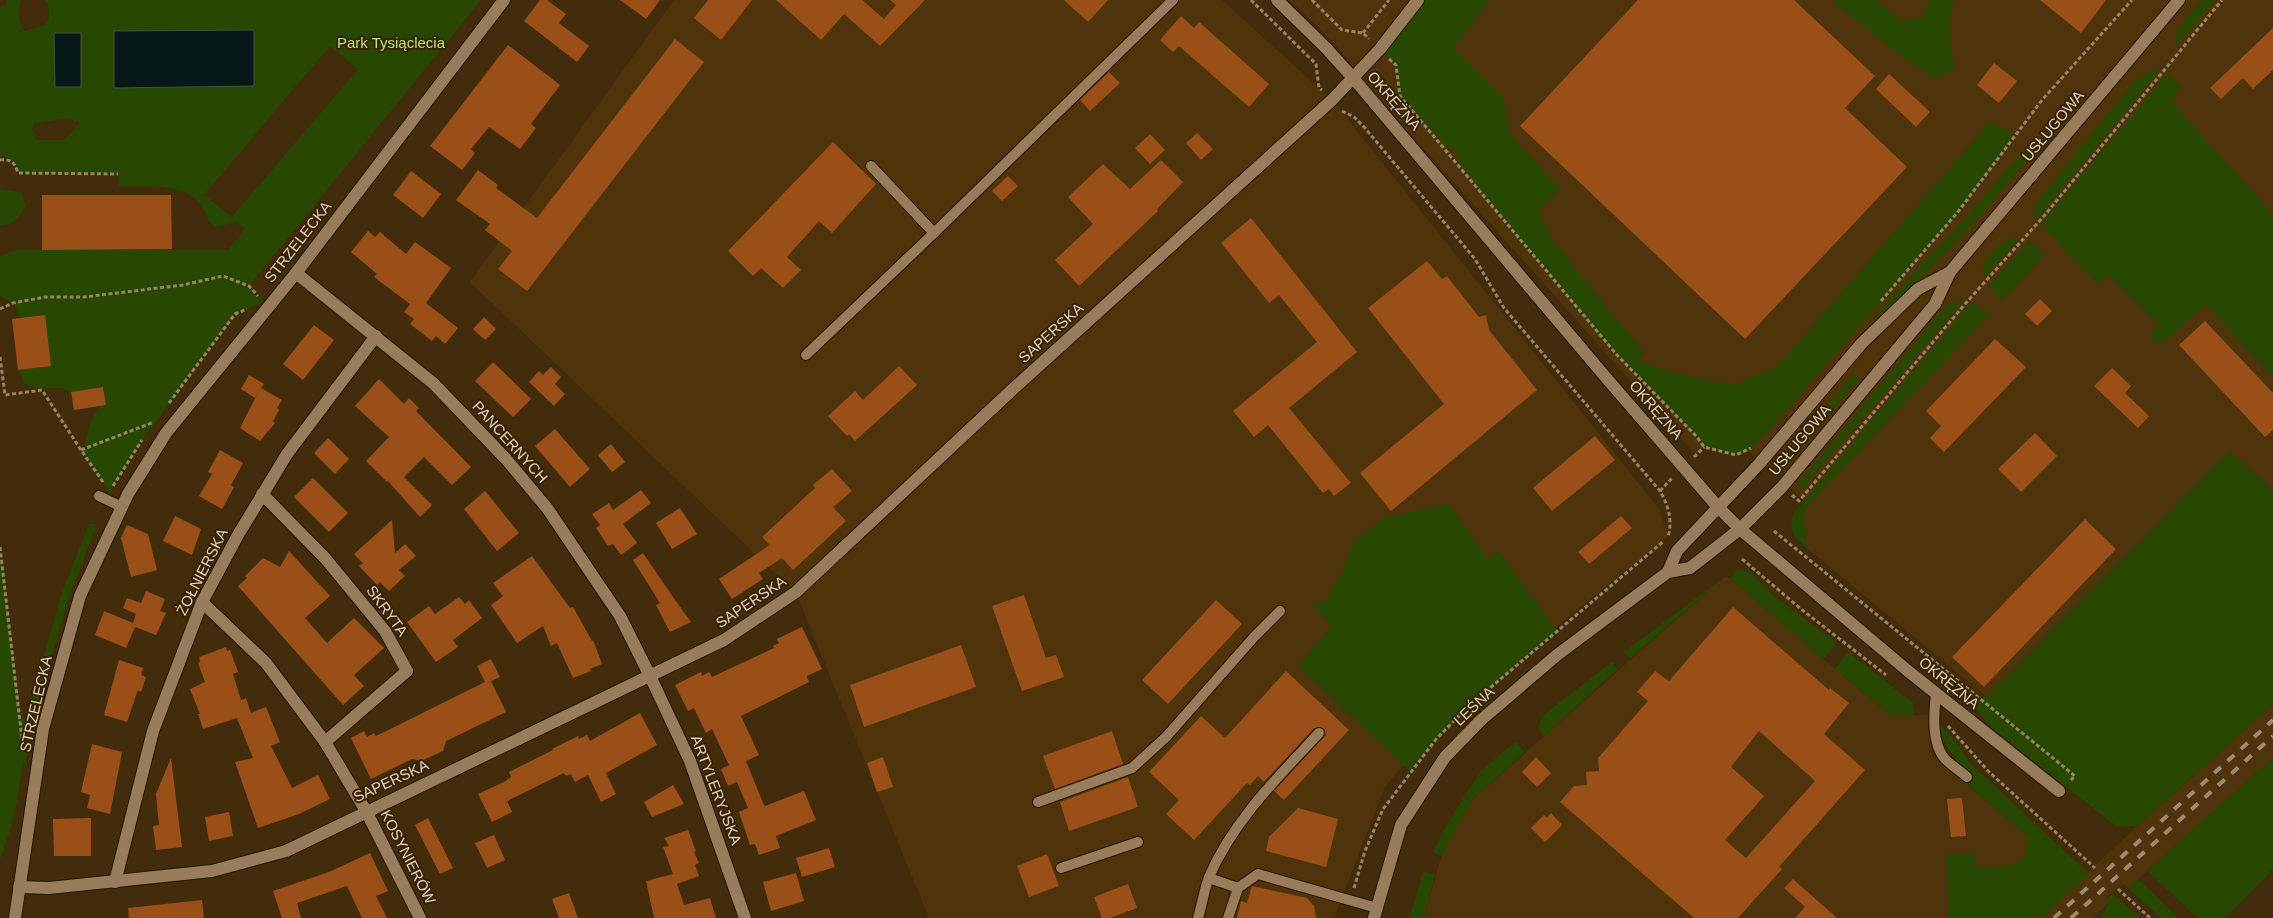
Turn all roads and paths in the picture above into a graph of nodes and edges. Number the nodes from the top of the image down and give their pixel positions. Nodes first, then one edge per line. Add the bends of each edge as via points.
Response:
1 (504, 0) edge
2 (1173, 0) edge
3 (1251, 0) edge
4 (1277, 0) edge
5 (1312, 0) edge
6 (1388, 0) edge
7 (1418, 0) edge
8 (2132, 0) edge
9 (2179, 0) edge
10 (2222, 0) edge
11 (1363, 33) junction
12 (1380, 50) junction
13 (1354, 79) junction
14 (1332, 100) junction
15 (0, 160) edge
16 (872, 166) dead end
17 (118, 174) dead end
18 (934, 233) junction
19 (1950, 272) junction
20 (296, 273) junction
21 (264, 302) dead end
22 (1880, 303) dead end
23 (249, 308) dead end
24 (0, 309) edge
25 (376, 336) junction
26 (806, 355) dead end
27 (0, 357) edge
28 (166, 407) dead end
29 (160, 414) dead end
30 (154, 422) junction
31 (149, 429) dead end
32 (144, 436) dead end
33 (1755, 444) dead end
34 (81, 450) junction
35 (262, 494) junction
36 (105, 496) junction
37 (1799, 501) dead end
38 (1717, 506) junction
39 (122, 507) junction
40 (1740, 528) junction
41 (1774, 531) dead end
42 (0, 547) edge
43 (1742, 559) dead end
44 (1668, 572) junction
45 (202, 602) junction
46 (1280, 611) dead end
47 (650, 676) junction
48 (1892, 679) dead end
49 (1936, 693) junction
50 (1934, 713) junction
51 (1319, 733) dead end
52 (325, 742) junction
53 (24, 757) dead end
54 (1967, 777) dead end
55 (2059, 791) joint
56 (1038, 802) dead end
57 (366, 811) junction
58 (1138, 842) dead end
59 (1061, 868) dead end
60 (2095, 868) dead end
61 (1209, 878) junction
62 (115, 882) junction
63 (19, 887) junction
64 (1238, 888) junction
65 (2118, 889) dead end
66 (1350, 900) junction
67 (1375, 913) edge
68 (15, 918) edge
69 (420, 918) edge
70 (745, 918) edge
71 (1198, 918) edge
72 (1228, 918) edge
73 (2150, 918) edge

1 - 20 street, STRZELECKA
2 - 18 lane
3 - 14 path via 1316,64 1319,88
4 - 13 street, OKRĘŻNA
5 - 11 path via 1342,30
6 - 11 path
7 - 12 street, SAPERSKA
8 - 22 path via 2042,100 1957,213
9 - 19 street, USŁUGOWA
10 - 37 path via 2044,216 1946,326
11 - 12 path
12 - 13 street, SAPERSKA
12 - 33 path via 1396,65 1400,96 1617,355 1704,447 1736,454 1748,451
13 - 14 street, SAPERSKA
13 - 38 street, OKRĘŻNA
14 - 47 street, SAPERSKA via 796,592 724,640
14 - 66 path via 1341,111 1364,127 1475,259 1504,308 1660,491 1668,505 1670,522 1666,540 1471,704 1437,738 1383,809 1365,851
15 - 17 path via 10,159 18,173
16 - 18 lane
18 - 26 lane
19 - 38 street, USŁUGOWA via 1918,289 1862,344 1759,464
19 - 40 street, USŁUGOWA via 1935,304 1782,487
20 - 25 street, PANCERNYCH
20 - 39 street, STRZELECKA via 166,433
21 - 24 path via 249,286 223,276 183,285 84,297 45,298 13,303
23 - 28 path via 235,314
25 - 35 street, ŻOŁNIERSKA via 287,454
25 - 47 street, PANCERNYCH via 433,383 506,459 547,508 620,616
27 - 34 path via 4,395 42,390
29 - 30 path
30 - 31 path
30 - 34 path
32 - 36 path
34 - 36 path
35 - 45 street, ŻOŁNIERSKA
35 - 52 street, SKRYTA via 325,558 379,623 406,670
36 - 39 lane
38 - 40 street, OKRĘŻNA
38 - 44 street, LEŚNA via 1677,551
39 - 63 street, STRZELECKA via 80,596 43,729
40 - 44 street, LEŚNA via 1690,568
40 - 49 street, OKRĘŻNA
41 - 55 path via 2075,776
42 - 53 path
43 - 48 path
44 - 67 street, LEŚNA via 1558,655 1480,720 1445,757 1401,825
45 - 52 street via 266,663
45 - 62 street, ŻOŁNIERSKA via 153,731
46 - 56 lane via 1166,737 1132,768
47 - 57 street, SAPERSKA
47 - 70 street, ARTYLERYJSKA via 690,761
49 - 50 lane
49 - 55 street, OKRĘŻNA
50 - 54 lane via 1938,749
50 - 60 path via 1988,771
51 - 61 lane via 1245,817
52 - 57 street
57 - 62 street, SAPERSKA via 286,851 248,863 212,871
57 - 69 street, KOSYNIERÓW
58 - 59 lane
61 - 64 lane
61 - 71 lane
62 - 63 street, SAPERSKA via 49,888
63 - 68 street, STRZELECKA
64 - 66 lane via 1258,874
64 - 72 lane
65 - 73 path
66 - 67 lane

